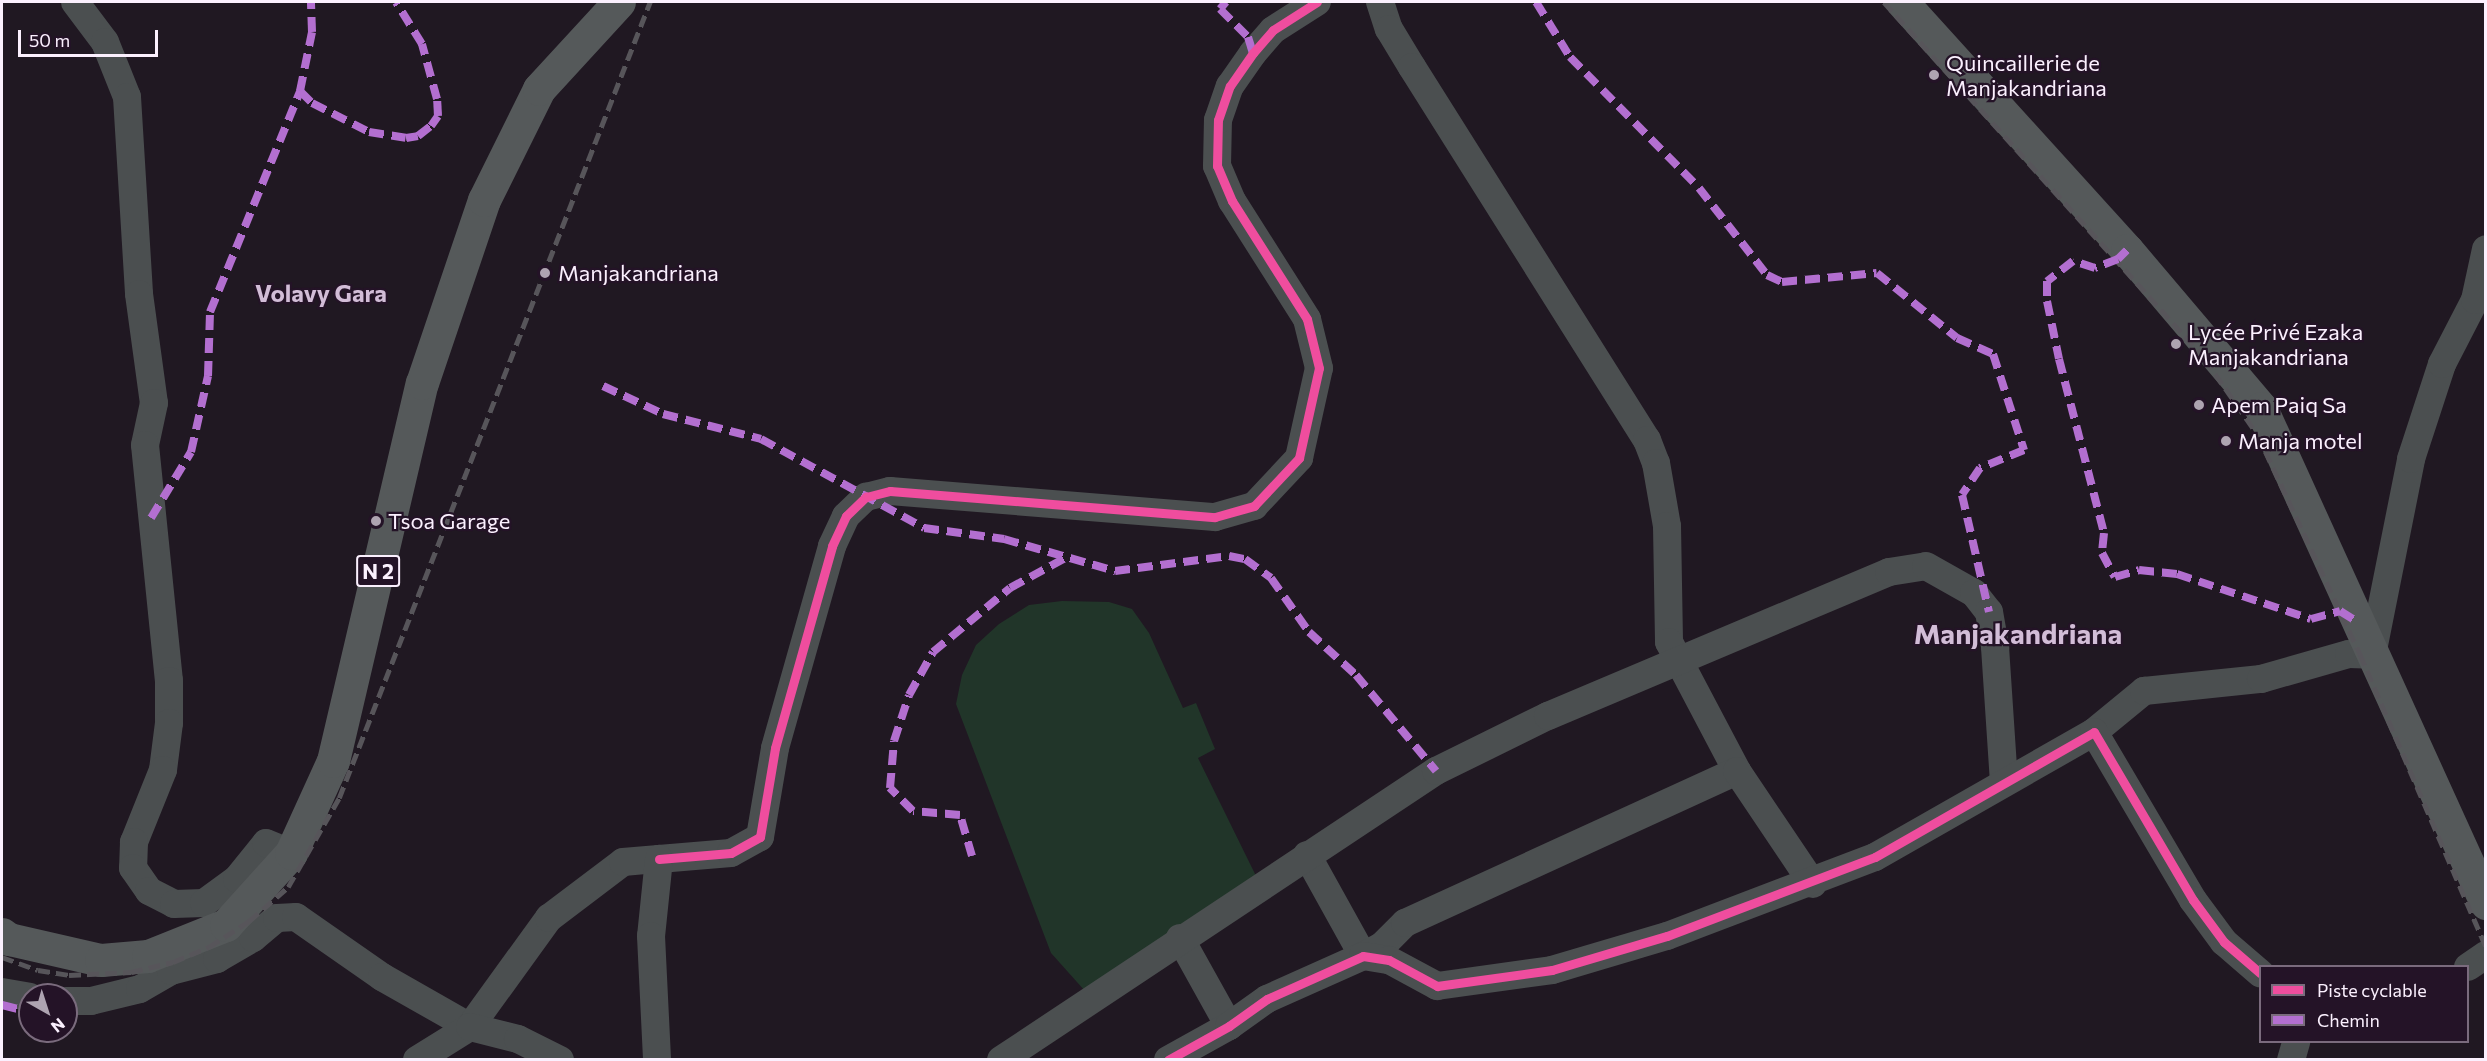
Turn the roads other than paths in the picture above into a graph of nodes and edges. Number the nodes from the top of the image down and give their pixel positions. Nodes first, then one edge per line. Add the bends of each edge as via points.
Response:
1 (75, 2) edge
2 (619, 2) edge
3 (1317, 2) edge
4 (1380, 2) edge
5 (1902, 2) edge
6 (2486, 249) edge
7 (2475, 326) edge
8 (2372, 654) junction
9 (1677, 663) junction
10 (2094, 732) junction
11 (1737, 771) junction
12 (2004, 781) junction
13 (291, 853) junction
14 (1307, 855) junction
15 (659, 860) junction
16 (1813, 884) junction
17 (2486, 903) edge
18 (2, 934) edge
19 (1180, 938) junction
20 (2486, 955) edge
21 (1363, 956) junction
22 (2469, 966) edge
23 (2259, 972) edge
24 (2, 992) edge
25 (18, 995) edge
26 (78, 1001) edge
27 (1229, 1026) junction
28 (470, 1027) junction
29 (2295, 1043) edge
30 (417, 1059) edge
31 (560, 1059) edge
32 (657, 1059) edge
33 (1001, 1059) edge
34 (1168, 1059) edge
35 (2291, 1059) edge

1 - 13 street via 105,42 127,97 140,294 154,403 145,445 170,723 163,770 134,842 133,868 148,891 174,904 204,903 237,879 266,843
2 - 13 main road, N 2 via 539,89 484,200 422,383 333,761
3 - 15 street via 1273,30 1230,86 1218,120 1216,166 1232,201 1307,319 1319,368 1299,458 1254,506 1215,517 890,491 866,497 846,516 832,546 775,748 760,837 731,853
4 - 9 street via 1389,28 1412,67 1647,440 1656,463 1666,526 1669,642
5 - 8 main road via 2127,250 2260,408
6 - 7 street via 2475,300
7 - 8 street via 2442,364 2410,459
8 - 10 street via 2349,654 2261,679 2144,691
8 - 17 main road
9 - 11 street
9 - 12 street via 1889,572 1926,566 1974,593 1989,612
9 - 14 street via 1548,716 1436,771
10 - 12 street
10 - 23 street via 2193,900 2224,942
11 - 16 street
11 - 21 street via 1405,923 1382,946
12 - 16 street via 1875,857
13 - 18 main road, N 2 via 226,925 148,956 101,960 9,939
14 - 19 street
14 - 21 street
15 - 28 street via 623,862 549,918
15 - 32 street via 651,936
16 - 21 street via 1667,936 1552,970 1437,986 1389,960
19 - 27 street
19 - 33 street
20 - 22 street
21 - 27 street via 1267,999
24 - 25 street
26 - 28 street via 140,989 171,971 217,959 277,918 296,918 382,977
27 - 34 street
28 - 30 street
28 - 31 street via 518,1039
29 - 35 street

